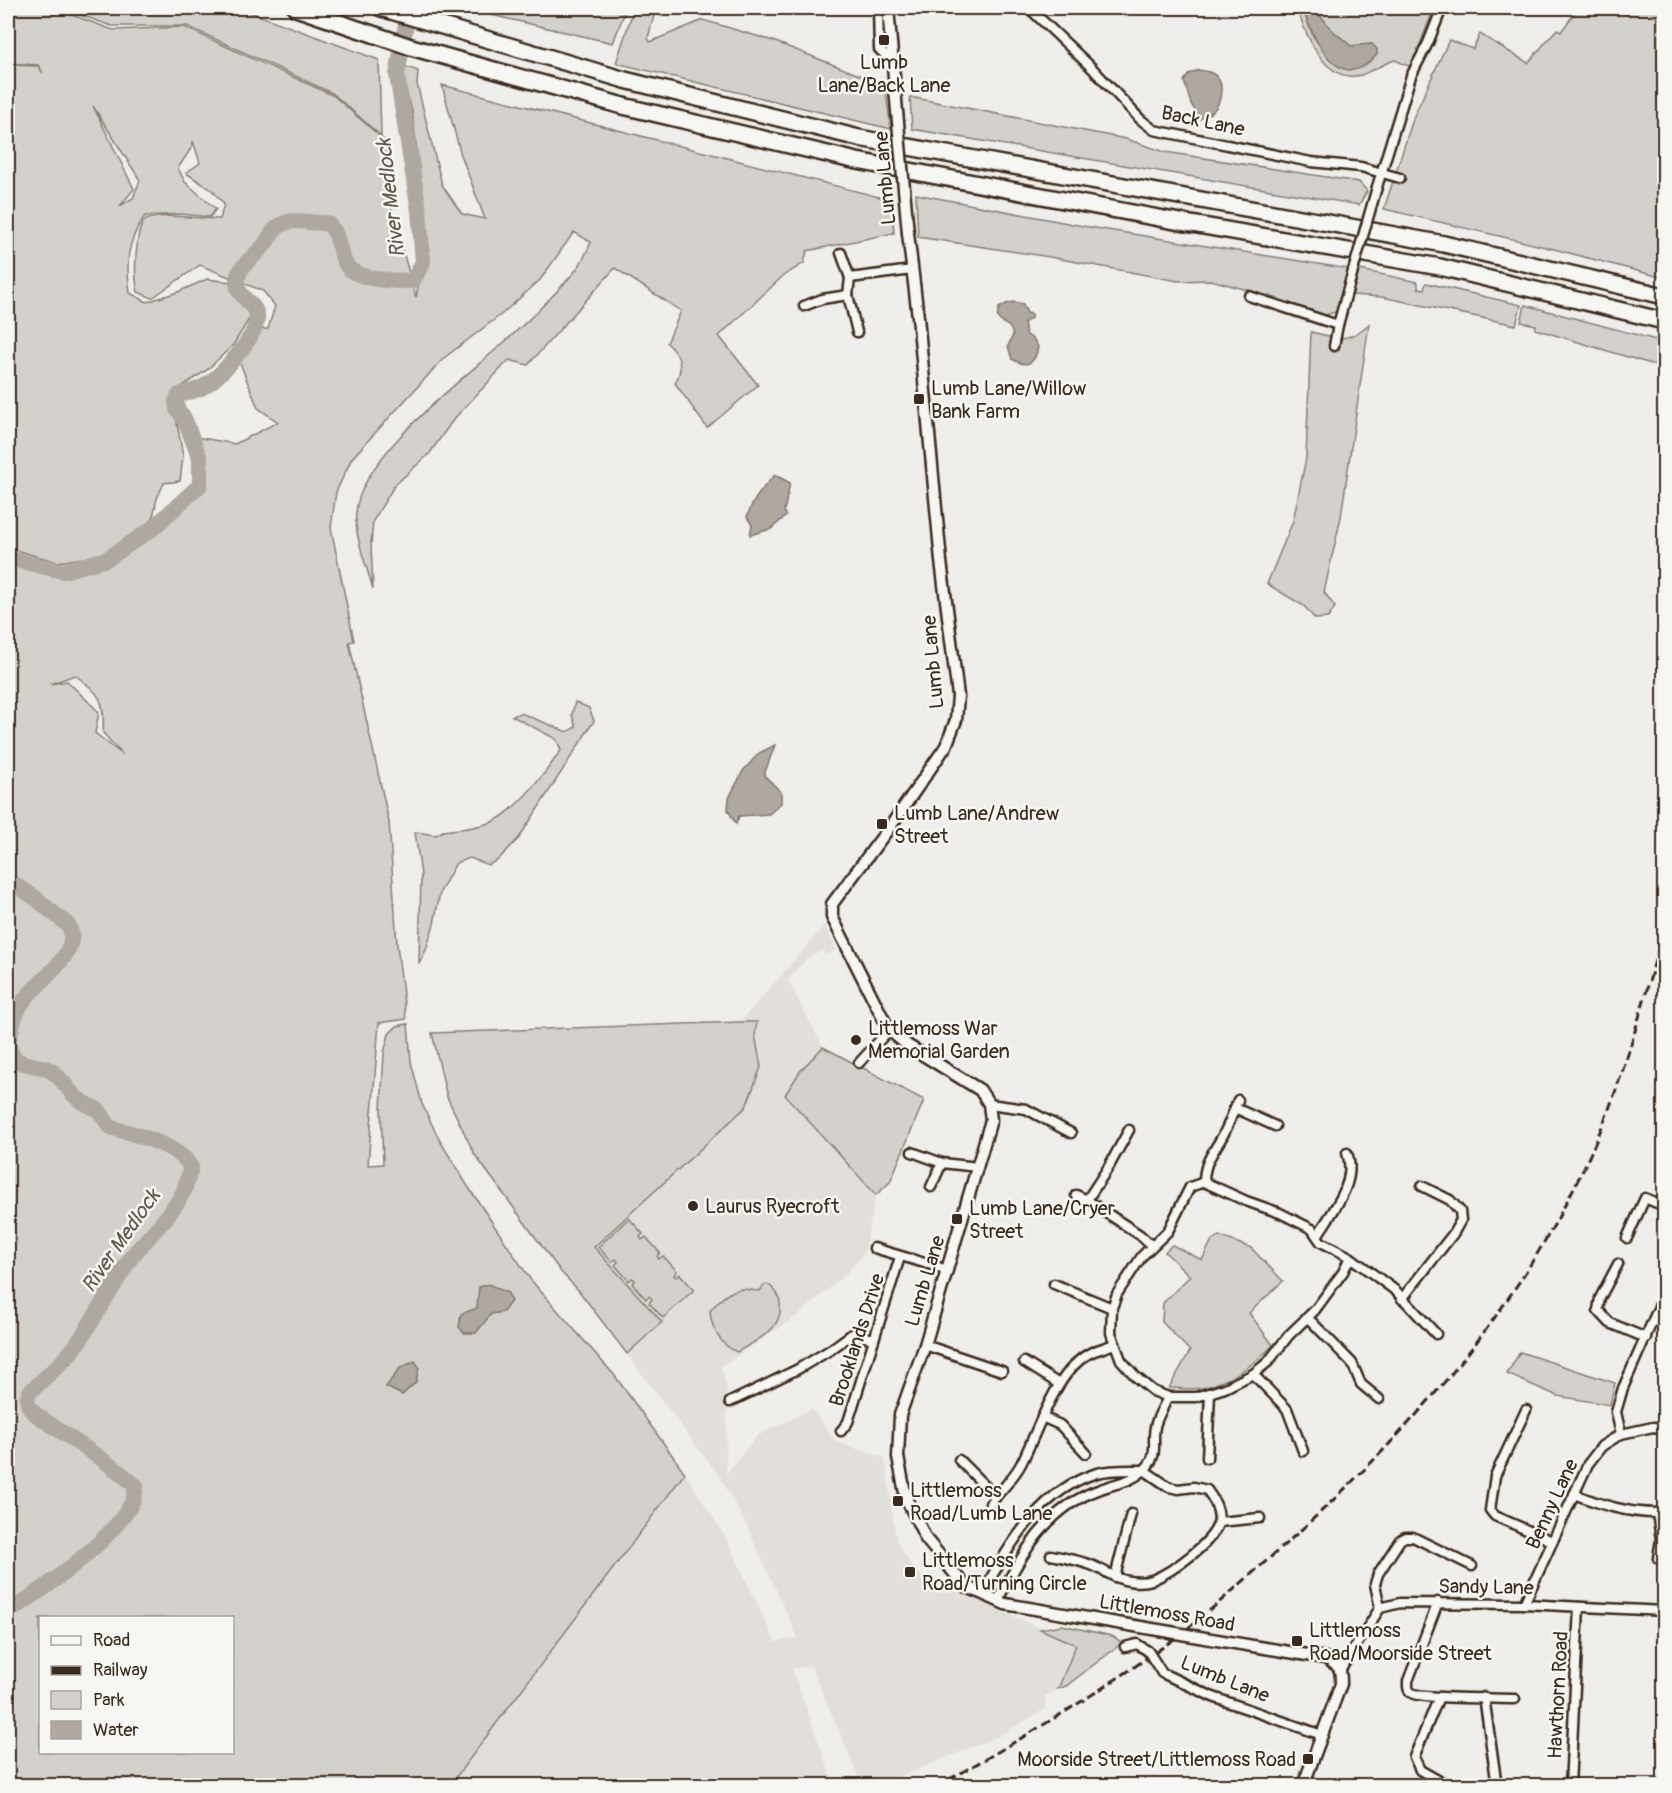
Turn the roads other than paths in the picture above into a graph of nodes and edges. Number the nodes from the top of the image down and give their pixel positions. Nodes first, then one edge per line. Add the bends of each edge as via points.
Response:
1 (296, 8) edge
2 (381, 8) edge
3 (878, 8) edge
4 (888, 8) edge
5 (1029, 8) edge
6 (1442, 8) edge
7 (892, 55) junction
8 (1381, 171) junction
9 (1400, 178) dead end
10 (841, 253) dead end
11 (912, 270) junction
12 (850, 278) junction
13 (848, 295) junction
14 (1249, 296) dead end
15 (1665, 296) edge
16 (804, 306) dead end
17 (1665, 321) edge
18 (1338, 325) junction
19 (857, 332) dead end
20 (1334, 346) dead end
21 (889, 1030) junction
22 (859, 1063) dead end
23 (989, 1104) junction
24 (1275, 1126) dead end
25 (1129, 1130) dead end
26 (1071, 1133) dead end
27 (912, 1152) dead end
28 (1347, 1153) dead end
29 (942, 1163) junction
30 (978, 1167) junction
31 (1204, 1182) junction
32 (1422, 1186) dead end
33 (931, 1187) dead end
34 (1638, 1189) dead end
35 (1076, 1195) dead end
36 (1645, 1198) junction
37 (1087, 1200) junction
38 (1665, 1206) edge
39 (1314, 1233) junction
40 (1627, 1238) dead end
41 (1152, 1246) junction
42 (874, 1248) dead end
43 (900, 1257) junction
44 (1350, 1257) junction
45 (1618, 1264) dead end
46 (948, 1270) junction
47 (1054, 1284) dead end
48 (1665, 1295) edge
49 (1402, 1299) junction
50 (1112, 1308) junction
51 (1308, 1318) junction
52 (1436, 1334) dead end
53 (1646, 1338) junction
54 (874, 1339) junction
55 (1114, 1344) junction
56 (925, 1345) junction
57 (1024, 1362) dead end
58 (1002, 1371) dead end
59 (1253, 1374) junction
60 (1059, 1384) junction
61 (1210, 1394) junction
62 (1168, 1397) junction
63 (1379, 1399) dead end
64 (730, 1402) dead end
65 (1526, 1410) dead end
66 (1042, 1417) junction
67 (1665, 1429) edge
68 (841, 1431) dead end
69 (1621, 1434) junction
70 (1303, 1451) dead end
71 (1086, 1453) dead end
72 (1207, 1458) dead end
73 (959, 1460) dead end
74 (1144, 1470) junction
75 (1574, 1494) junction
76 (1661, 1512) edge
77 (1131, 1514) dead end
78 (1260, 1518) dead end
79 (1219, 1522) junction
80 (1552, 1541) junction
81 (1051, 1555) dead end
82 (1658, 1558) dead end
83 (1472, 1566) dead end
84 (1115, 1577) junction
85 (982, 1593) junction
86 (998, 1600) junction
87 (1438, 1602) junction
88 (1524, 1604) junction
89 (1579, 1607) junction
90 (1380, 1608) junction
91 (1665, 1611) edge
92 (1125, 1647) dead end
93 (1341, 1669) junction
94 (1439, 1697) junction
95 (1484, 1697) junction
96 (1515, 1699) dead end
97 (1322, 1735) junction
98 (1303, 1785) edge
99 (1448, 1785) edge
100 (1497, 1785) edge
101 (1570, 1785) edge

1 - 17 highway via 432,53 623,106 857,161 1440,267
2 - 15 highway via 625,80 859,138 1444,244
3 - 7 street via 879,50 886,56
4 - 7 street, Lumb Lane
5 - 8 street, Back Lane via 1154,130 1311,162
6 - 8 street via 1411,76
7 - 11 street, Lumb Lane, bridge
8 - 9 street, Back Lane
8 - 18 street, bridge
10 - 12 street
11 - 12 street
11 - 21 street, Lumb Lane via 957,696 956,720 946,746 832,904 831,912
12 - 13 street
13 - 16 street
13 - 19 street
14 - 18 street
18 - 20 street
21 - 22 street
21 - 23 street, Lumb Lane via 980,1090
23 - 26 street via 1026,1109
23 - 30 street, Lumb Lane via 992,1120
24 - 31 street via 1236,1104 1209,1157
25 - 37 street
27 - 29 street
28 - 39 street via 1349,1179
29 - 30 street
29 - 33 street
30 - 46 street, Lumb Lane
31 - 39 street via 1280,1213
31 - 41 street via 1190,1186 1168,1231
32 - 49 street via 1450,1200 1460,1211 1461,1220
34 - 36 street
35 - 37 street
36 - 38 street
36 - 40 street
37 - 41 street
39 - 44 street via 1322,1242
41 - 50 street via 1117,1294
42 - 43 street
43 - 46 street
43 - 54 street, Brooklands Drive
44 - 49 street
44 - 51 street via 1334,1286
45 - 53 street via 1598,1310 1610,1323
46 - 56 street, Lumb Lane
47 - 50 street
48 - 53 street
49 - 52 street
50 - 55 street
51 - 59 street
51 - 63 street via 1353,1363 1361,1384
53 - 69 street via 1616,1412
54 - 64 street via 852,1334 798,1369
54 - 68 street, Brooklands Drive via 848,1422
55 - 60 street via 1084,1357
55 - 62 street via 1121,1360 1136,1377
56 - 58 street
56 - 85 street, Littlemoss Road via 900,1415 898,1457 906,1498 926,1539 965,1586
57 - 60 street
59 - 61 street
59 - 70 street via 1287,1409
60 - 66 street
61 - 62 street
61 - 72 street
62 - 74 street via 1155,1425 1155,1452
65 - 80 street via 1495,1476 1490,1510 1495,1516
66 - 71 street via 1060,1425
66 - 73 street via 1019,1467 993,1500
67 - 69 street via 1653,1427
69 - 75 street, Benny Lane via 1596,1452
74 - 79 street via 1169,1487 1207,1490 1216,1503
74 - 85 street via 1099,1472 1075,1481 1054,1496 1018,1534
74 - 86 street via 1127,1482 1097,1490 1052,1519 1026,1549
75 - 76 street via 1634,1513
75 - 80 street, Benny Lane
76 - 82 street
77 - 84 street
78 - 79 street
79 - 84 street via 1212,1534 1177,1566 1150,1580
80 - 88 street, Benny Lane
81 - 84 street via 1076,1560
83 - 90 street via 1413,1537 1405,1537 1378,1574 1375,1584
85 - 86 street, Littlemoss Road
86 - 93 street, Littlemoss Road, bridge via 1325,1658
87 - 88 street, Sandy Lane
87 - 90 street, Sandy Lane
87 - 94 street via 1408,1689 1416,1695
88 - 89 street, Sandy Lane
89 - 91 street, Sandy Lane
89 - 101 street, Hawthorn Road
90 - 93 street
92 - 97 street, Lumb Lane, bridge via 1137,1644 1148,1651 1162,1672 1213,1697
93 - 97 street via 1341,1684
94 - 95 street
94 - 99 street via 1414,1756 1420,1770
95 - 96 street
95 - 100 street
97 - 98 street

